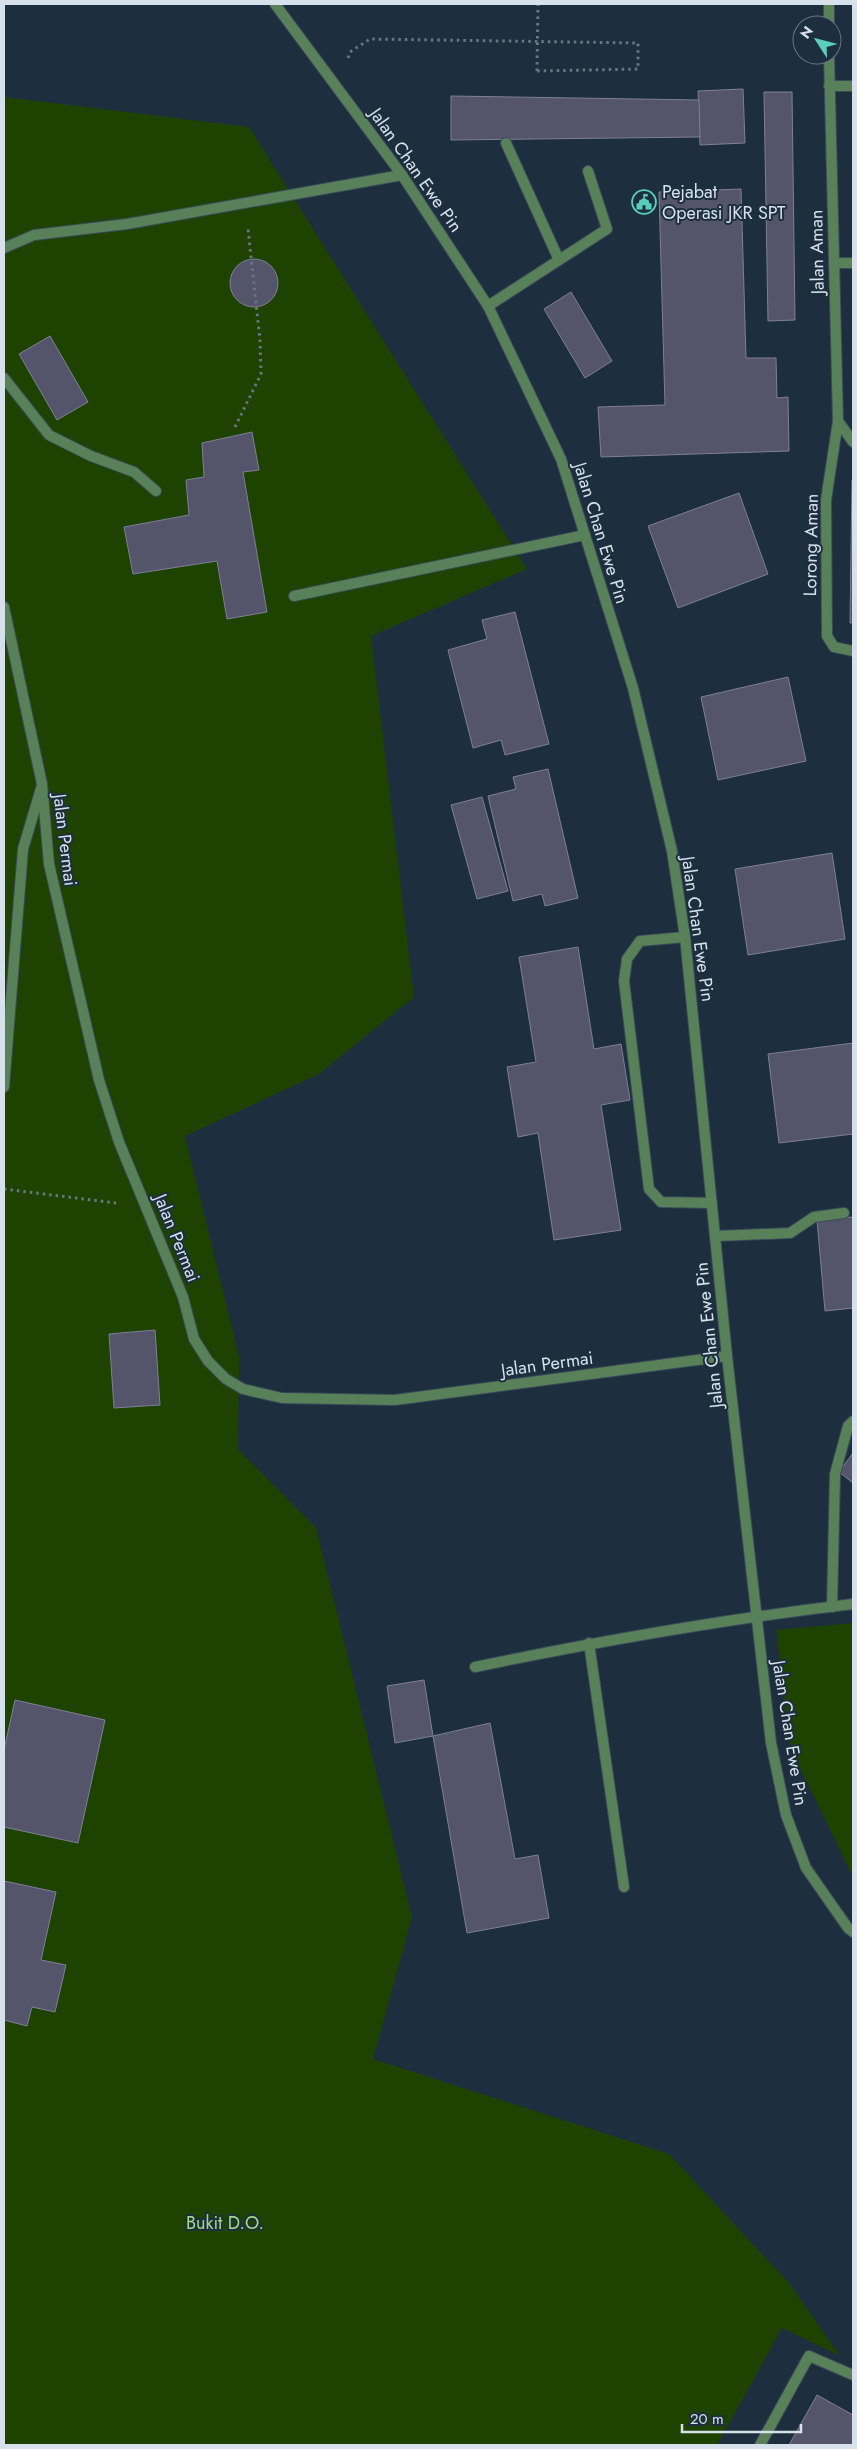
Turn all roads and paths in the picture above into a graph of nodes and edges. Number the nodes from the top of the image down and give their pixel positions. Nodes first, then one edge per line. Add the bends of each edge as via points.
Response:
1 (275, 4) edge
2 (538, 4) edge
3 (829, 65) edge
4 (337, 85) junction
5 (829, 86) junction
6 (853, 86) edge
7 (506, 143) dead end
8 (588, 172) dead end
9 (402, 175) junction
10 (250, 202) junction
11 (4, 248) edge
12 (559, 260) junction
13 (853, 262) edge
14 (834, 263) junction
15 (488, 306) junction
16 (4, 378) edge
17 (838, 421) junction
18 (235, 427) dead end
19 (853, 442) edge
20 (156, 490) dead end
21 (585, 535) junction
22 (294, 596) dead end
23 (4, 607) edge
24 (853, 652) edge
25 (42, 784) junction
26 (685, 936) junction
27 (4, 1087) edge
28 (4, 1189) edge
29 (712, 1203) junction
30 (146, 1206) junction
31 (844, 1213) dead end
32 (716, 1236) junction
33 (727, 1356) junction
34 (853, 1421) edge
35 (853, 1604) edge
36 (832, 1607) junction
37 (756, 1616) junction
38 (589, 1643) junction
39 (475, 1667) dead end
40 (624, 1887) dead end
41 (853, 1932) edge
42 (853, 2375) edge
43 (760, 2445) edge

1 - 4 street, Jalan Chan Ewe Pin
2 - 4 path, bridge via 537,71 638,69 638,43 370,39 350,52
3 - 5 street, Jalan Aman
4 - 9 street, Jalan Chan Ewe Pin
5 - 6 street
5 - 14 street, Jalan Aman
7 - 12 street
8 - 12 street via 607,229
9 - 10 street
9 - 15 street, Jalan Chan Ewe Pin
10 - 11 street via 127,224 34,235
10 - 18 path via 248,230 260,340 260,374
12 - 15 street
13 - 14 street
14 - 17 street, Jalan Aman
15 - 21 street, Jalan Chan Ewe Pin via 561,459
16 - 20 street via 49,435 134,472
17 - 19 street
17 - 24 street, Lorong Aman via 826,500 827,636 834,647
21 - 22 street
21 - 26 street, Jalan Chan Ewe Pin via 633,688 672,851
23 - 25 street, Jalan Permai
25 - 27 street via 23,849
25 - 30 street, Jalan Permai via 49,864 99,1080
26 - 29 street, Jalan Chan Ewe Pin
26 - 29 street via 640,941 627,960 624,981 649,1189 662,1202
28 - 30 path
29 - 32 street, Jalan Chan Ewe Pin
30 - 33 street, Jalan Permai via 183,1297 194,1339 226,1380 243,1388 282,1398 395,1400
31 - 32 street via 814,1217 790,1233
32 - 33 street, Jalan Chan Ewe Pin
33 - 37 street, Jalan Chan Ewe Pin
34 - 36 street via 848,1426 835,1474
35 - 36 street
36 - 37 street
37 - 38 street
37 - 41 street, Jalan Chan Ewe Pin via 771,1743 786,1815 806,1868
38 - 39 street
38 - 40 street
42 - 43 street via 809,2356

